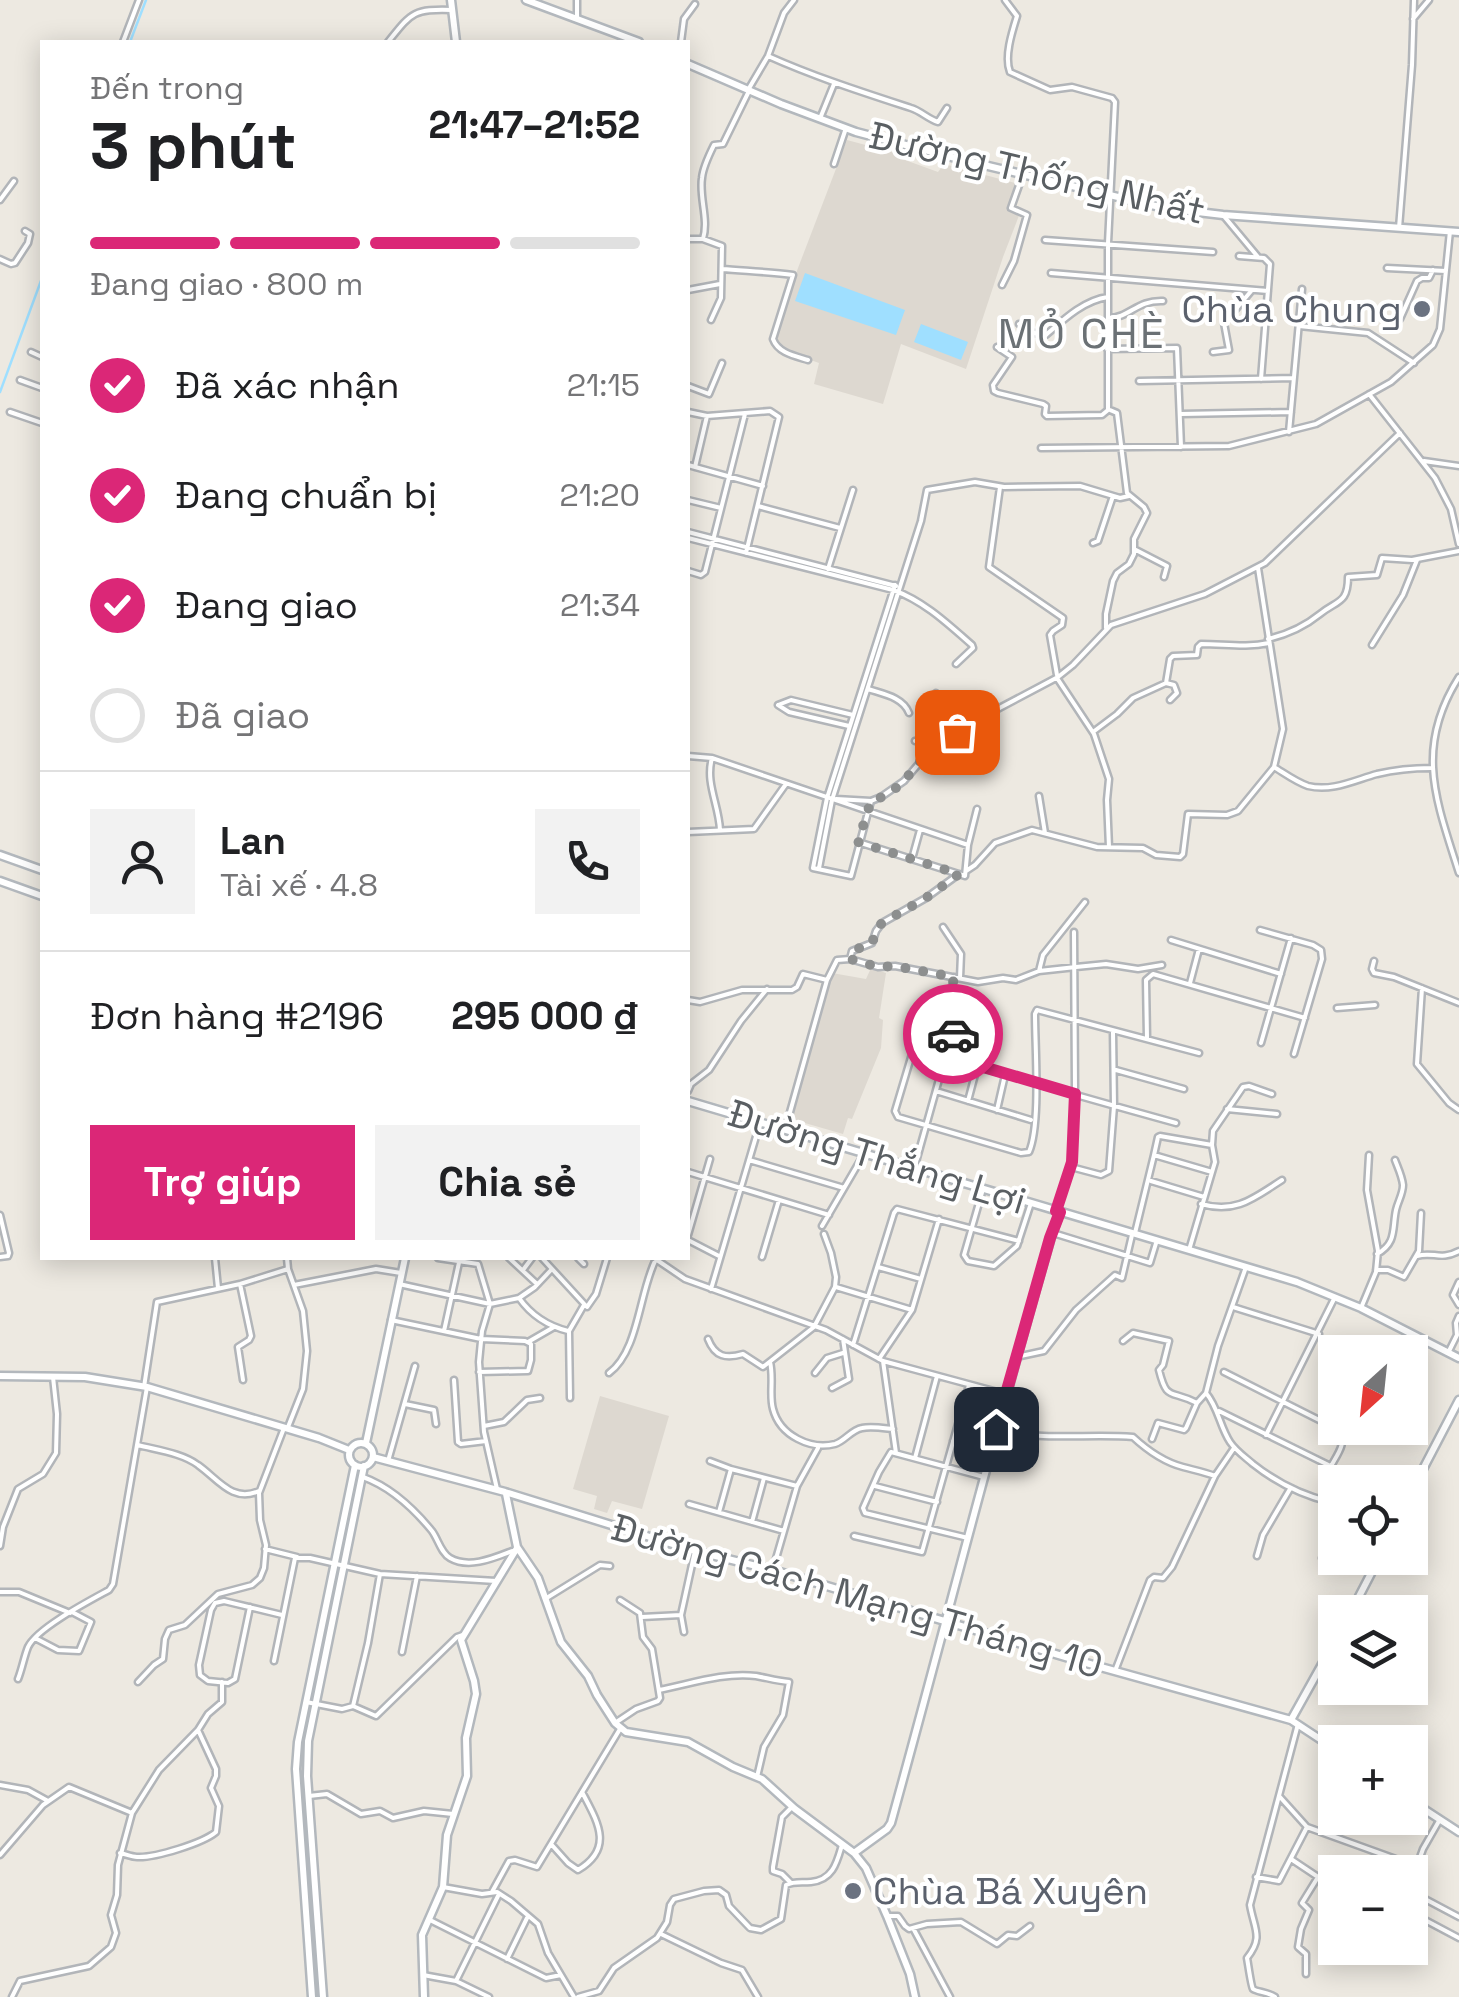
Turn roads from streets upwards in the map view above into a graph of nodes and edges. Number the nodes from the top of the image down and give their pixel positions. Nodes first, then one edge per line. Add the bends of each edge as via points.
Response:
1 (139, 0) edge
2 (452, 0) edge
3 (526, 0) edge
4 (578, 0) edge
5 (794, 0) edge
6 (1004, 0) edge
7 (1414, 0) edge
8 (1429, 0) edge
9 (695, 4) dead end
10 (452, 10) junction
11 (1413, 18) junction
12 (577, 19) junction
13 (124, 40) edge
14 (390, 40) edge
15 (456, 40) edge
16 (624, 40) edge
17 (681, 40) edge
18 (768, 56) junction
19 (690, 65) edge
20 (834, 84) junction
21 (748, 91) junction
22 (948, 108) dead end
23 (820, 119) junction
24 (846, 128) junction
25 (834, 164) dead end
26 (1023, 174) junction
27 (14, 181) dead end
28 (1110, 196) junction
29 (0, 200) edge
30 (1222, 215) junction
31 (1398, 228) junction
32 (25, 231) dead end
33 (1455, 231) edge
34 (690, 239) edge
35 (704, 239) junction
36 (1045, 240) dead end
37 (1108, 244) junction
38 (1214, 252) dead end
39 (1239, 256) dead end
40 (1258, 257) junction
41 (0, 259) edge
42 (1387, 268) dead end
43 (722, 269) junction
44 (1433, 270) junction
45 (1446, 271) junction
46 (1051, 273) dead end
47 (1108, 278) junction
48 (720, 284) junction
49 (1002, 285) dead end
50 (1302, 288) dead end
51 (690, 290) edge
52 (1252, 290) junction
53 (1268, 291) junction
54 (1108, 297) junction
55 (1163, 302) dead end
56 (1108, 318) junction
57 (1400, 319) dead end
58 (711, 320) dead end
59 (1019, 324) dead end
60 (1299, 326) junction
61 (997, 347) dead end
62 (1108, 349) junction
63 (31, 352) dead end
64 (1213, 352) dead end
65 (40, 355) edge
66 (808, 360) dead end
67 (722, 363) dead end
68 (1414, 363) junction
69 (1294, 378) junction
70 (1261, 379) junction
71 (20, 380) dead end
72 (1139, 381) dead end
73 (1180, 381) junction
74 (40, 387) edge
75 (690, 387) edge
76 (1373, 399) junction
77 (1108, 410) junction
78 (10, 412) dead end
79 (690, 412) edge
80 (1291, 412) junction
81 (745, 414) junction
82 (1180, 414) junction
83 (708, 416) junction
84 (40, 422) edge
85 (1289, 432) junction
86 (1400, 434) junction
87 (1181, 447) junction
88 (1041, 448) dead end
89 (1122, 451) junction
90 (1423, 462) junction
91 (1459, 466) edge
92 (690, 467) edge
93 (695, 468) junction
94 (728, 477) junction
95 (762, 486) junction
96 (1000, 487) junction
97 (853, 490) dead end
98 (1113, 496) junction
99 (1129, 496) junction
100 (690, 500) edge
101 (758, 506) junction
102 (721, 508) junction
103 (840, 528) junction
104 (690, 535) edge
105 (713, 541) junction
106 (1093, 544) dead end
107 (1459, 548) edge
108 (1134, 549) junction
109 (747, 550) junction
110 (1417, 560) junction
111 (1258, 568) junction
112 (828, 571) junction
113 (690, 572) edge
114 (1164, 577) dead end
115 (896, 588) junction
116 (1106, 628) junction
117 (1269, 641) junction
118 (1372, 644) dead end
119 (956, 664) dead end
120 (1058, 677) junction
121 (1459, 678) edge
122 (1166, 684) junction
123 (867, 689) junction
124 (936, 693) dead end
125 (1170, 700) dead end
126 (909, 713) dead end
127 (855, 716) junction
128 (852, 727) junction
129 (1092, 732) junction
130 (937, 739) junction
131 (915, 741) dead end
132 (690, 756) edge
133 (712, 758) junction
134 (1274, 766) junction
135 (1431, 768) junction
136 (786, 784) junction
137 (1039, 796) dead end
138 (829, 799) junction
139 (871, 801) junction
140 (977, 809) dead end
141 (867, 812) junction
142 (720, 830) junction
143 (920, 830) junction
144 (690, 832) edge
145 (1046, 833) junction
146 (858, 842) junction
147 (968, 845) junction
148 (1109, 847) junction
149 (0, 855) edge
150 (912, 859) junction
151 (40, 869) edge
152 (966, 871) junction
153 (1459, 873) edge
154 (959, 874) junction
155 (0, 881) edge
156 (40, 895) edge
157 (1085, 902) dead end
158 (943, 927) dead end
159 (1260, 930) dead end
160 (1074, 932) dead end
161 (1291, 938) junction
162 (1171, 940) dead end
163 (1199, 949) junction
164 (850, 959) junction
165 (1374, 961) dead end
166 (1162, 965) dead end
167 (1074, 967) junction
168 (1039, 971) junction
169 (1281, 974) junction
170 (957, 978) junction
171 (828, 980) junction
172 (1190, 984) junction
173 (1422, 988) junction
174 (767, 989) junction
175 (690, 1000) edge
176 (1459, 1003) edge
177 (1375, 1005) dead end
178 (1271, 1008) junction
179 (1337, 1008) dead end
180 (1305, 1018) junction
181 (1074, 1020) junction
182 (1114, 1030) junction
183 (1148, 1040) junction
184 (1261, 1043) dead end
185 (1199, 1053) dead end
186 (1294, 1054) dead end
187 (945, 1056) junction
188 (953, 1058) junction
189 (977, 1066) junction
190 (1114, 1070) junction
191 (1006, 1074) junction
192 (1035, 1083) junction
193 (690, 1086) edge
194 (1184, 1088) dead end
195 (936, 1091) junction
196 (1075, 1094) junction
197 (1272, 1094) dead end
198 (968, 1101) junction
199 (690, 1102) edge
200 (1114, 1106) junction
201 (1227, 1109) junction
202 (998, 1110) junction
203 (1459, 1110) edge
204 (1277, 1114) dead end
205 (1034, 1121) junction
206 (760, 1123) junction
207 (1176, 1124) dead end
208 (926, 1126) junction
209 (785, 1130) junction
210 (1212, 1145) junction
211 (864, 1154) junction
212 (1369, 1155) dead end
213 (1154, 1156) junction
214 (710, 1159) dead end
215 (749, 1160) junction
216 (1394, 1160) dead end
217 (1070, 1167) junction
218 (914, 1168) junction
219 (1212, 1172) junction
220 (690, 1173) edge
221 (704, 1177) junction
222 (1148, 1180) junction
223 (1282, 1180) dead end
224 (740, 1188) junction
225 (844, 1188) junction
226 (984, 1189) junction
227 (1204, 1197) junction
228 (778, 1200) junction
229 (1031, 1203) junction
230 (1201, 1204) junction
231 (1058, 1211) junction
232 (1421, 1214) dead end
233 (829, 1215) junction
234 (0, 1216) edge
235 (939, 1218) junction
236 (822, 1226) dead end
237 (973, 1228) junction
238 (690, 1230) edge
239 (1052, 1232) junction
240 (824, 1234) dead end
241 (1134, 1234) junction
242 (690, 1239) edge
243 (1157, 1240) junction
244 (1018, 1241) junction
245 (1189, 1250) junction
246 (1459, 1251) edge
247 (1378, 1254) junction
248 (1127, 1256) junction
249 (1416, 1256) junction
250 (0, 1257) edge
251 (720, 1257) junction
252 (762, 1257) dead end
253 (215, 1260) edge
254 (288, 1260) edge
255 (405, 1260) edge
256 (460, 1260) edge
257 (511, 1260) edge
258 (530, 1260) edge
259 (544, 1260) edge
260 (580, 1260) edge
261 (606, 1260) edge
262 (654, 1260) edge
263 (658, 1260) edge
264 (584, 1264) dead end
265 (877, 1266) junction
266 (1246, 1267) junction
267 (552, 1268) junction
268 (288, 1269) junction
269 (1376, 1270) junction
270 (522, 1271) junction
271 (402, 1273) junction
272 (922, 1280) junction
273 (1459, 1282) edge
274 (240, 1284) junction
275 (399, 1284) junction
276 (538, 1284) junction
277 (294, 1285) junction
278 (835, 1287) junction
279 (218, 1288) junction
280 (711, 1288) junction
281 (452, 1296) junction
282 (868, 1297) junction
283 (1336, 1297) junction
284 (519, 1298) junction
285 (490, 1304) junction
286 (584, 1305) junction
287 (1459, 1305) edge
288 (1233, 1307) junction
289 (1361, 1308) junction
290 (912, 1310) junction
291 (1459, 1316) edge
292 (391, 1320) junction
293 (554, 1327) junction
294 (814, 1327) junction
295 (444, 1331) junction
296 (570, 1331) junction
297 (1319, 1334) junction
298 (481, 1339) junction
299 (708, 1339) dead end
300 (843, 1339) junction
301 (1122, 1341) dead end
302 (528, 1342) junction
303 (853, 1345) junction
304 (843, 1352) junction
305 (1448, 1353) junction
306 (1016, 1357) junction
307 (1459, 1358) edge
308 (881, 1360) junction
309 (770, 1362) junction
310 (416, 1366) dead end
311 (479, 1372) junction
312 (815, 1372) dead end
313 (1224, 1372) dead end
314 (609, 1374) dead end
315 (0, 1376) edge
316 (937, 1376) junction
317 (53, 1377) junction
318 (243, 1380) dead end
319 (454, 1380) dead end
320 (969, 1385) junction
321 (145, 1387) junction
322 (832, 1388) dead end
323 (1206, 1393) junction
324 (1005, 1394) junction
325 (540, 1398) dead end
326 (570, 1398) dead end
327 (1459, 1400) edge
328 (1284, 1402) junction
329 (1196, 1403) junction
330 (405, 1404) junction
331 (1216, 1410) junction
332 (436, 1424) dead end
333 (484, 1426) junction
334 (286, 1428) junction
335 (893, 1429) junction
336 (996, 1429) junction
337 (1266, 1435) junction
338 (1152, 1439) dead end
339 (486, 1441) junction
340 (953, 1441) junction
341 (366, 1443) junction
342 (138, 1444) junction
343 (818, 1448) junction
344 (1234, 1448) junction
345 (350, 1450) junction
346 (990, 1452) junction
347 (896, 1454) junction
348 (373, 1458) junction
349 (915, 1458) junction
350 (388, 1461) junction
351 (710, 1461) dead end
352 (354, 1465) junction
353 (1324, 1465) edge
354 (1332, 1465) edge
355 (1425, 1465) edge
356 (364, 1466) junction
357 (946, 1467) junction
358 (731, 1469) junction
359 (1214, 1476) junction
360 (362, 1477) junction
361 (984, 1477) junction
362 (764, 1478) junction
363 (797, 1486) junction
364 (874, 1486) junction
365 (1290, 1488) junction
366 (259, 1491) junction
367 (501, 1491) junction
368 (1318, 1499) edge
369 (937, 1502) junction
370 (689, 1504) dead end
371 (719, 1513) junction
372 (752, 1522) junction
373 (930, 1528) junction
374 (784, 1531) junction
375 (854, 1536) dead end
376 (968, 1538) junction
377 (0, 1546) edge
378 (517, 1548) junction
379 (265, 1550) junction
380 (695, 1551) junction
381 (1257, 1556) dead end
382 (297, 1557) junction
383 (334, 1564) junction
384 (610, 1566) dead end
385 (344, 1567) junction
386 (773, 1570) junction
387 (380, 1574) junction
388 (417, 1576) junction
389 (496, 1581) junction
390 (0, 1592) edge
391 (545, 1598) junction
392 (620, 1600) dead end
393 (250, 1607) junction
394 (71, 1613) junction
395 (682, 1614) junction
396 (282, 1615) junction
397 (641, 1616) junction
398 (947, 1620) junction
399 (684, 1632) dead end
400 (463, 1635) junction
401 (34, 1638) junction
402 (402, 1652) dead end
403 (274, 1661) dead end
404 (1115, 1671) junction
405 (1318, 1675) edge
406 (18, 1679) dead end
407 (138, 1682) dead end
408 (222, 1682) junction
409 (659, 1690) junction
410 (306, 1702) junction
411 (316, 1704) junction
412 (353, 1706) junction
413 (1294, 1722) junction
414 (618, 1726) junction
415 (198, 1730) junction
416 (1318, 1738) edge
417 (757, 1777) junction
418 (0, 1785) edge
419 (582, 1792) junction
420 (1279, 1795) junction
421 (309, 1796) junction
422 (48, 1801) junction
423 (793, 1807) junction
424 (310, 1811) junction
425 (298, 1812) junction
426 (1428, 1812) edge
427 (132, 1813) junction
428 (453, 1814) junction
429 (1440, 1820) junction
430 (1308, 1827) junction
431 (1459, 1832) edge
432 (551, 1844) junction
433 (842, 1844) junction
434 (120, 1853) junction
435 (854, 1853) junction
436 (0, 1855) edge
437 (1386, 1855) edge
438 (1422, 1855) edge
439 (1291, 1859) junction
440 (1256, 1877) junction
441 (790, 1882) junction
442 (304, 1884) junction
443 (315, 1884) junction
444 (442, 1886) junction
445 (496, 1893) junction
446 (1428, 1899) edge
447 (528, 1916) junction
448 (887, 1916) junction
449 (1459, 1917) edge
450 (429, 1919) junction
451 (1428, 1920) edge
452 (1030, 1926) dead end
453 (913, 1928) junction
454 (660, 1934) junction
455 (1459, 1938) edge
456 (475, 1942) junction
457 (507, 1958) junction
458 (561, 1974) junction
459 (1306, 1974) dead end
460 (422, 1976) junction
461 (456, 1981) junction
462 (1256, 1991) junction
463 (574, 1996) edge
464 (12, 1997) edge
465 (312, 1997) edge
466 (324, 1997) edge
467 (424, 1997) edge
468 (489, 1997) edge
469 (758, 1997) edge
470 (916, 1997) edge
471 (950, 1997) edge
472 (1252, 1997) edge
473 (1275, 1997) edge

1 - 13 street
2 - 10 street
3 - 12 street
4 - 12 street
5 - 18 street
6 - 28 street via 1017,18 1010,72 1046,89 1072,87 1114,99
7 - 11 street
8 - 11 street
9 - 17 street
10 - 14 street via 417,12
10 - 15 street
11 - 31 street
12 - 16 street
18 - 20 street
18 - 21 street
19 - 21 street, Đường Thống Nhất
20 - 22 street via 916,109 936,122
20 - 23 street
21 - 23 street, Đường Thống Nhất
21 - 35 street via 704,170
23 - 24 street, Đường Thống Nhất
24 - 25 street
24 - 26 street, Đường Thống Nhất
26 - 28 street, Đường Thống Nhất
26 - 49 street via 1011,208 1026,215
27 - 29 street
28 - 30 street, Đường Thống Nhất
28 - 37 street
30 - 31 street, Đường Thống Nhất
30 - 40 street
31 - 33 street, Đường Thống Nhất
32 - 41 street via 30,240 15,263
33 - 45 street
34 - 35 street
35 - 43 street via 722,246
36 - 37 street
37 - 38 street
37 - 47 street
39 - 40 street
40 - 53 street via 1270,262
42 - 44 street
43 - 48 street
43 - 66 street via 793,275 773,339
44 - 45 street
44 - 57 street via 1418,281
45 - 68 street via 1440,329
46 - 47 street
47 - 52 street
47 - 54 street
48 - 51 street
48 - 58 street
50 - 60 street
52 - 53 street
52 - 64 street via 1224,323 1229,350
53 - 70 street
54 - 56 street
54 - 59 street via 1046,335
55 - 56 street via 1148,301
56 - 62 street
60 - 68 street via 1368,334
60 - 69 street
61 - 77 street via 1012,357 994,386 998,394 1043,404 1047,416
62 - 73 street via 1174,346
62 - 77 street
63 - 65 street
67 - 75 street via 709,394
68 - 76 street
69 - 70 street
69 - 80 street
70 - 73 street
71 - 74 street
72 - 73 street
73 - 82 street
76 - 85 street
76 - 86 street
77 - 89 street via 1117,413
78 - 84 street
79 - 83 street
80 - 82 street
80 - 85 street
81 - 83 street
81 - 94 street
81 - 95 street via 779,416
82 - 87 street
83 - 93 street
85 - 87 street via 1229,446
86 - 90 street
86 - 111 street
87 - 89 street
88 - 89 street
89 - 99 street
90 - 91 street
90 - 107 street via 1451,509
92 - 93 street
93 - 94 street
94 - 95 street
94 - 102 street
95 - 101 street
96 - 98 street via 1080,486
96 - 115 street via 975,482 926,490
96 - 120 street via 989,567 1062,618 1050,635
97 - 103 street
98 - 99 street
98 - 106 street
99 - 108 street via 1147,513
100 - 102 street
101 - 103 street
101 - 109 street
102 - 105 street
103 - 112 street
104 - 105 street
105 - 109 street
105 - 113 street via 706,572
107 - 110 street
108 - 114 street via 1167,566
108 - 116 street via 1113,580
109 - 112 street
110 - 117 street via 1382,558 1377,575 1348,577 1340,602
110 - 118 street
111 - 116 street
111 - 117 street
112 - 115 street
115 - 119 street via 972,645
115 - 123 street
115 - 127 street
116 - 120 street
117 - 122 street via 1248,648 1201,644 1197,654 1171,657
117 - 134 street via 1283,729
120 - 129 street
120 - 130 street
121 - 135 street via 1440,712
122 - 125 street via 1177,693
122 - 129 street via 1129,700
123 - 126 street via 896,698
123 - 127 street
124 - 130 street via 943,712 930,720
127 - 128 street
127 - 128 street via 791,700 778,705
128 - 138 street
129 - 148 street via 1109,779
130 - 131 street
130 - 139 street via 904,782
132 - 133 street
133 - 136 street
133 - 142 street via 708,775
134 - 135 street via 1316,787
134 - 148 street via 1238,811 1188,814 1182,856
135 - 153 street
136 - 138 street
136 - 142 street via 757,828
137 - 145 street
138 - 139 street
138 - 141 street
138 - 146 street via 816,869 851,876
139 - 141 street
140 - 147 street
141 - 143 street
141 - 146 street
142 - 144 street
143 - 147 street
143 - 150 street
145 - 148 street
145 - 152 street via 1000,840
146 - 150 street
147 - 152 street
149 - 151 street
150 - 154 street
152 - 154 street
154 - 164 street via 882,923 872,944 854,950
155 - 156 street
157 - 168 street
158 - 170 street via 959,950
159 - 161 street
160 - 167 street
161 - 169 street
161 - 180 street via 1321,950
162 - 163 street
163 - 169 street
163 - 172 street
164 - 170 street
164 - 171 street via 837,960
165 - 173 street via 1374,973
166 - 167 street
167 - 168 street
167 - 181 street
168 - 170 street via 1016,980
169 - 178 street
170 - 188 street via 947,1017 958,1048
171 - 174 street via 803,974 795,989
171 - 209 street
172 - 178 street
172 - 183 street via 1152,974 1146,980
173 - 176 street
173 - 203 street via 1418,1064
174 - 175 street
174 - 193 street
177 - 179 street
178 - 180 street
178 - 184 street
180 - 186 street
181 - 182 street
181 - 192 street via 1037,1010
181 - 196 street
182 - 183 street
182 - 190 street
183 - 185 street
187 - 188 street
187 - 195 street
187 - 208 street via 915,1050 895,1111
188 - 189 street
189 - 191 street
189 - 198 street
190 - 194 street
190 - 200 street
191 - 192 street
191 - 202 street
192 - 196 street
192 - 205 street
195 - 198 street
195 - 208 street
196 - 200 street
196 - 217 street
197 - 201 street via 1246,1086
198 - 202 street
199 - 206 street, Đường Thắng Lợi
200 - 207 street
200 - 217 street via 1110,1171 1101,1176
201 - 204 street
201 - 210 street
202 - 205 street
205 - 208 street via 1025,1154
206 - 209 street, Đường Thắng Lợi
206 - 215 street
208 - 218 street
209 - 211 street, Đường Thắng Lợi
210 - 213 street via 1160,1136
210 - 219 street
211 - 218 street, Đường Thắng Lợi
211 - 225 street
212 - 247 street via 1367,1190
213 - 219 street
213 - 222 street
214 - 221 street
215 - 224 street
215 - 225 street
216 - 247 street via 1403,1189 1394,1238
217 - 231 street
218 - 226 street, Đường Thắng Lợi
219 - 227 street
220 - 221 street
221 - 224 street
221 - 238 street
222 - 227 street
222 - 241 street
223 - 230 street via 1243,1204
224 - 228 street
224 - 251 street
225 - 233 street
226 - 229 street, Đường Thắng Lợi
226 - 237 street
227 - 230 street
228 - 233 street
228 - 252 street
229 - 231 street, Đường Thắng Lợi
229 - 244 street
230 - 245 street
231 - 239 street
231 - 241 street, Đường Thắng Lợi
232 - 249 street
233 - 236 street
234 - 250 street via 10,1253
235 - 237 street
235 - 265 street via 897,1209
235 - 272 street
237 - 244 street
237 - 244 street via 968,1261 997,1265
239 - 248 street
239 - 306 street
240 - 278 street
241 - 243 street, Đường Thắng Lợi
241 - 248 street
242 - 251 street
243 - 245 street, Đường Thắng Lợi
243 - 248 street via 1150,1264
245 - 266 street, Đường Thắng Lợi
246 - 249 street
247 - 269 street
248 - 306 street via 1122,1278 1115,1275 1076,1310 1044,1351
249 - 269 street via 1404,1277
251 - 280 street
253 - 279 street
254 - 268 street
255 - 271 street
256 - 281 street
256 - 285 street via 478,1264
257 - 270 street
258 - 270 street
259 - 267 street
260 - 264 street
261 - 286 street via 594,1298
262 - 314 street via 625,1354
263 - 280 street
265 - 272 street
265 - 282 street
266 - 283 street, Đường Thắng Lợi
266 - 288 street
267 - 276 street
267 - 286 street
268 - 274 street
268 - 277 street
269 - 289 street
270 - 276 street
271 - 275 street
271 - 277 street via 376,1269
272 - 290 street
273 - 287 street via 1452,1295
274 - 279 street
274 - 318 street via 251,1336 238,1347
275 - 281 street
275 - 292 street
276 - 284 street
277 - 334 street via 307,1351 304,1389
278 - 282 street
278 - 294 street
279 - 321 street via 158,1302
280 - 294 street
281 - 285 street
281 - 295 street
282 - 290 street
282 - 303 street
283 - 289 street, Đường Thắng Lợi
283 - 297 street
284 - 285 street
284 - 293 street
285 - 298 street
286 - 296 street
288 - 297 street
288 - 323 street
289 - 305 street, Đường Thắng Lợi
290 - 308 street
291 - 305 street
292 - 295 street
292 - 341 street
293 - 296 street
293 - 302 street
294 - 300 street
294 - 309 street
295 - 298 street
296 - 326 street
297 - 328 street
298 - 302 street
298 - 311 street
299 - 309 street via 722,1356 743,1354 763,1367
300 - 303 street
300 - 304 street
301 - 329 street via 1133,1334 1169,1340 1160,1370 1164,1389
302 - 311 street via 528,1372
303 - 308 street
304 - 312 street
304 - 322 street via 849,1379
305 - 307 street, Đường Thắng Lợi
306 - 324 street
308 - 316 street
308 - 335 street
309 - 343 street via 778,1420
310 - 330 street
311 - 333 street
313 - 328 street
315 - 317 street
316 - 320 street
316 - 349 street
317 - 321 street
317 - 377 street via 56,1452 43,1474 18,1489
319 - 339 street via 458,1442
320 - 324 street
320 - 340 street
321 - 334 street
321 - 342 street
323 - 329 street
323 - 331 street
324 - 336 street
325 - 333 street via 527,1400 504,1422
327 - 355 street
328 - 337 street
328 - 354 street via 1339,1430 1343,1442
329 - 338 street via 1185,1430 1158,1423
330 - 332 street via 434,1410
330 - 350 street
331 - 337 street
331 - 344 street
333 - 339 street
334 - 345 street
334 - 366 street
335 - 343 street via 858,1428
335 - 347 street
336 - 346 street
336 - 359 street via 1133,1437 1176,1465
337 - 353 street
339 - 367 street
340 - 346 street
340 - 357 street
341 - 345 street
341 - 348 street
342 - 366 street via 198,1465 230,1491
342 - 394 street via 113,1584
343 - 363 street
344 - 359 street
344 - 365 street
345 - 352 street
346 - 361 street
347 - 349 street
347 - 364 street
348 - 350 street, Đường Cách Mạng Tháng 10
348 - 356 street
349 - 357 street
350 - 367 street, Đường Cách Mạng Tháng 10
351 - 358 street
352 - 356 street
352 - 383 street
356 - 360 street
357 - 361 street
357 - 369 street
358 - 362 street
358 - 371 street
359 - 404 street via 1174,1563 1163,1578 1150,1580
360 - 378 street via 407,1505 451,1558 489,1561
360 - 385 street
361 - 376 street
362 - 363 street
362 - 372 street
363 - 374 street
364 - 369 street
364 - 373 street via 864,1512
365 - 368 street
365 - 381 street
366 - 379 street
367 - 378 street
367 - 380 street, Đường Cách Mạng Tháng 10
369 - 373 street
370 - 371 street
371 - 372 street
372 - 374 street
373 - 375 street via 920,1553
373 - 376 street
374 - 386 street
376 - 398 street
378 - 389 street
378 - 391 street
379 - 382 street
379 - 407 street via 256,1584 218,1594 186,1625 169,1630 164,1658
380 - 386 street, Đường Cách Mạng Tháng 10
380 - 395 street
382 - 383 street
382 - 396 street
383 - 385 street
383 - 410 street
384 - 391 street via 600,1565
385 - 387 street
385 - 411 street
386 - 398 street, Đường Cách Mạng Tháng 10
387 - 388 street
387 - 412 street
388 - 389 street
388 - 402 street
389 - 400 street
390 - 394 street via 19,1592
391 - 414 street via 560,1642
392 - 397 street
393 - 396 street
393 - 408 street via 235,1678
393 - 408 street via 224,1600 210,1610 200,1674
394 - 401 street
394 - 401 street via 91,1622 79,1652
395 - 397 street
395 - 399 street
396 - 403 street
397 - 409 street
398 - 404 street, Đường Cách Mạng Tháng 10
398 - 435 street via 891,1823
400 - 412 street via 376,1716
400 - 428 street via 476,1694 466,1776
401 - 406 street
404 - 413 street, Đường Cách Mạng Tháng 10
405 - 413 street
408 - 415 street via 223,1700
409 - 414 street via 658,1701
409 - 417 street via 736,1676 789,1682
410 - 411 street
410 - 425 street via 296,1769
411 - 412 street
411 - 421 street via 308,1741
413 - 416 street, Đường Cách Mạng Tháng 10
413 - 420 street
414 - 417 street via 688,1742
414 - 419 street
415 - 427 street via 159,1770
415 - 434 street via 216,1770 210,1788 219,1806 214,1836 140,1858
417 - 423 street
418 - 422 street
419 - 432 street
419 - 432 street via 596,1821 597,1854 578,1870
420 - 430 street
420 - 440 street
421 - 424 street
421 - 428 street via 328,1794 361,1814 380,1811 392,1818
422 - 427 street via 72,1788
422 - 436 street
423 - 433 street
423 - 441 street via 782,1816 773,1870
424 - 425 street
424 - 443 street
425 - 442 street
426 - 429 street
427 - 434 street
428 - 444 street
429 - 431 street
429 - 438 street
430 - 437 street
430 - 439 street
432 - 445 street via 535,1868 509,1861
433 - 435 street
433 - 441 street via 830,1875
434 - 464 street via 111,1947 88,1966 20,1981
435 - 448 street
439 - 440 street via 1279,1881
439 - 459 street via 1318,1876 1302,1903 1310,1910 1298,1947 1306,1954
440 - 462 street via 1250,1905 1256,1946 1247,1958
441 - 454 street via 781,1919 761,1930 750,1928 716,1890 674,1899
442 - 443 street
442 - 465 street
443 - 466 street
444 - 445 street
444 - 450 street
445 - 447 street
445 - 456 street
446 - 449 street
447 - 457 street
447 - 458 street
448 - 453 street
448 - 470 street
450 - 456 street
450 - 460 street via 422,1934
451 - 455 street
452 - 453 street via 998,1944 961,1922
453 - 471 street
454 - 463 street via 612,1970 599,1991
454 - 469 street via 742,1970
456 - 457 street
456 - 461 street
457 - 458 street via 546,1978
458 - 463 street
460 - 461 street
460 - 467 street
461 - 468 street
462 - 472 street
462 - 473 street

